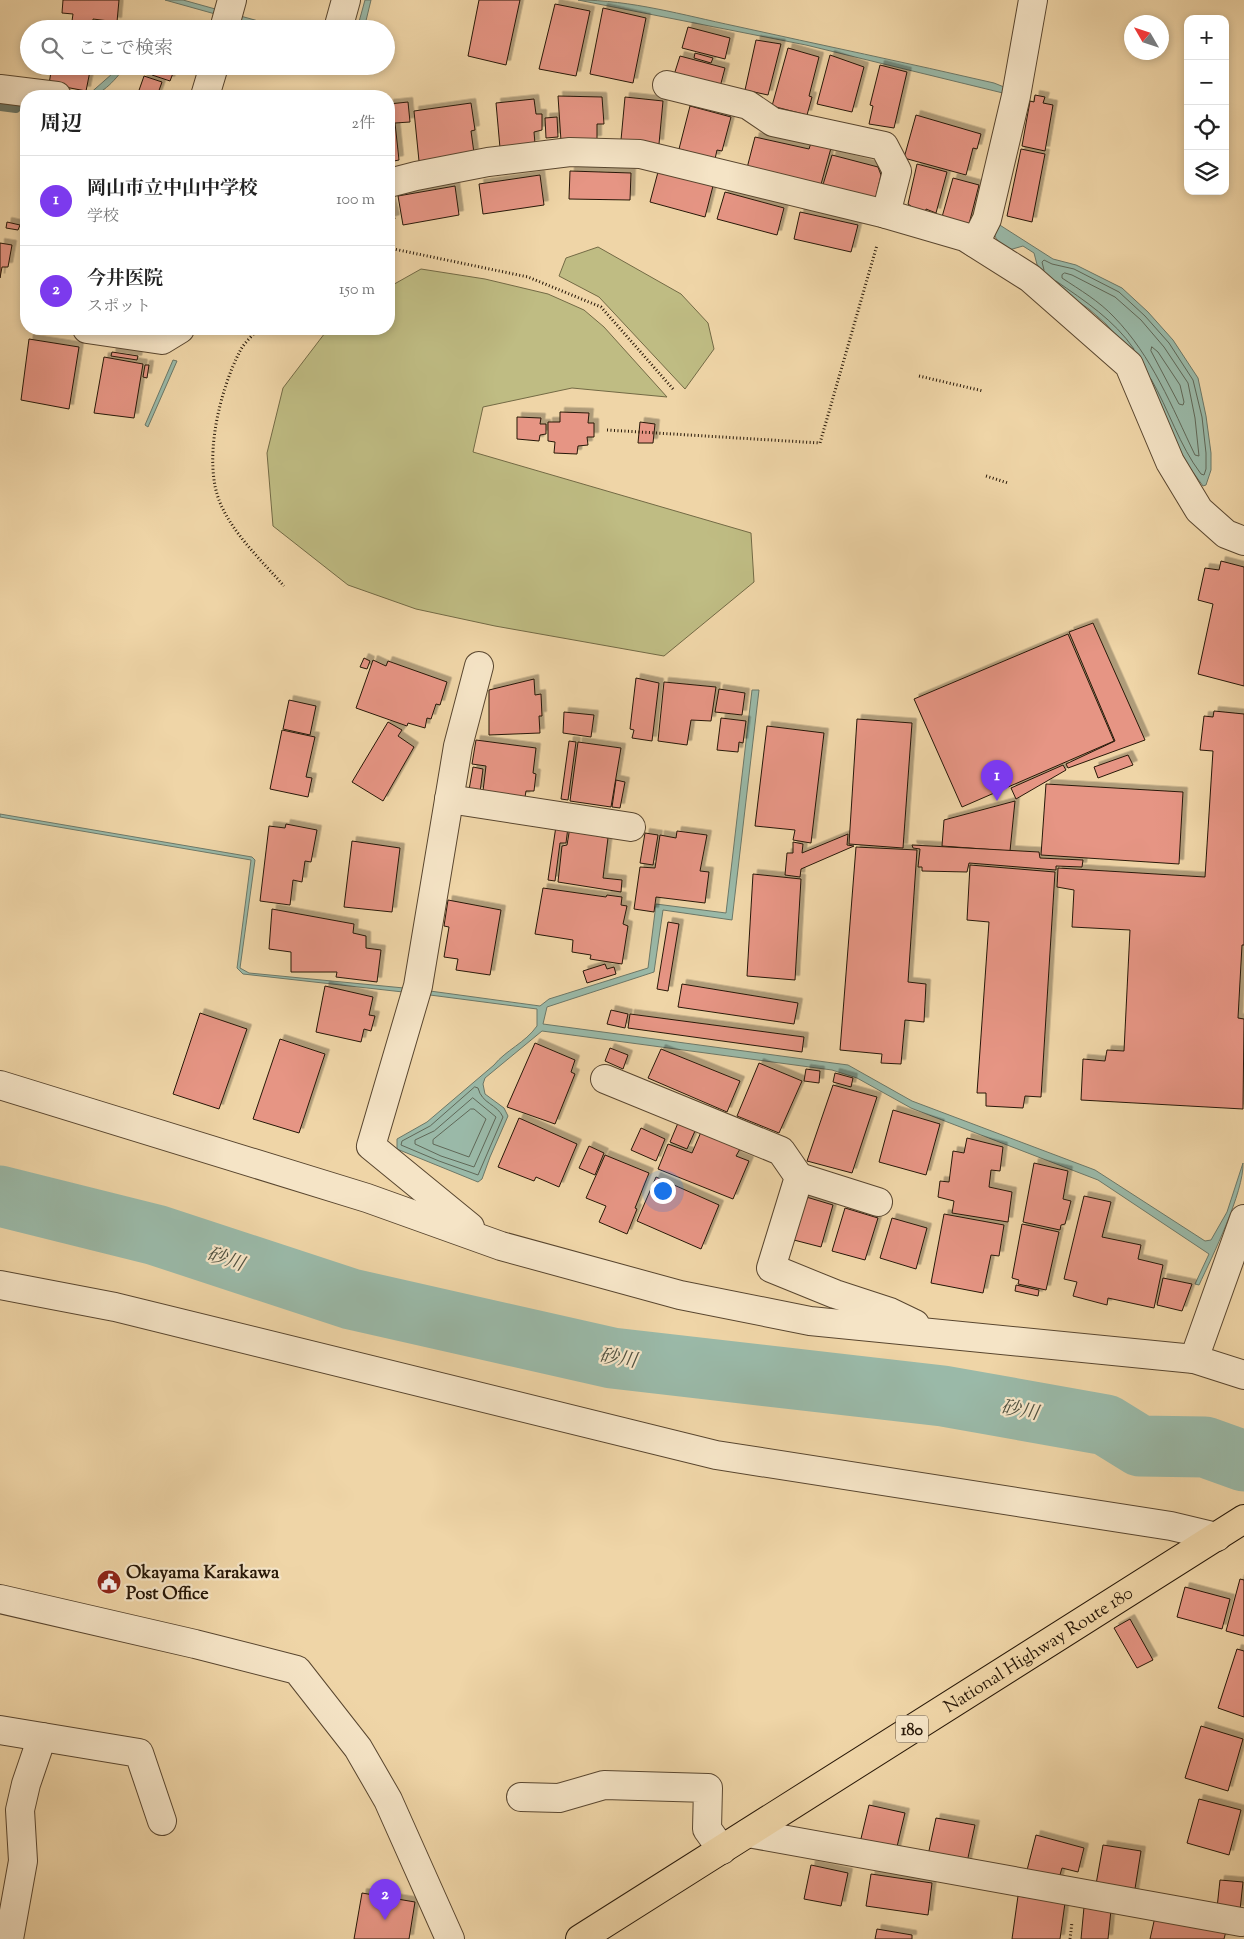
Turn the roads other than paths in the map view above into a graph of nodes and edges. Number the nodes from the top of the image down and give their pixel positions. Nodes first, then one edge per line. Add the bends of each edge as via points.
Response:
1 (232, 0) edge
2 (346, 0) edge
3 (1033, 0) edge
4 (228, 20) edge
5 (340, 20) edge
6 (211, 75) edge
7 (667, 85) dead end
8 (0, 89) edge
9 (207, 90) edge
10 (20, 91) edge
11 (395, 181) edge
12 (886, 214) junction
13 (975, 243) junction
14 (128, 335) edge
15 (170, 335) edge
16 (1244, 541) edge
17 (479, 666) dead end
18 (449, 799) junction
19 (631, 827) dead end
20 (605, 1078) dead end
21 (0, 1085) edge
22 (799, 1177) junction
23 (878, 1202) dead end
24 (1244, 1219) edge
25 (485, 1240) junction
26 (0, 1285) edge
27 (933, 1333) junction
28 (1194, 1359) junction
29 (1244, 1375) edge
30 (1235, 1527) edge
31 (0, 1599) edge
32 (0, 1730) edge
33 (42, 1737) junction
34 (521, 1797) dead end
35 (162, 1821) dead end
36 (748, 1833) junction
37 (722, 1850) junction
38 (1241, 1922) dead end
39 (9, 1939) edge
40 (450, 1939) edge
41 (580, 1939) edge

1 - 4 street
2 - 5 street
3 - 13 street via 1016,96 987,220
6 - 9 street
7 - 12 street via 748,106 773,122 884,146 897,171
8 - 10 street
11 - 12 street via 488,162 570,152 640,154
12 - 13 street
13 - 16 street via 1030,278 1129,365 1170,462 1199,510 1226,534
14 - 15 street via 162,340
17 - 18 street via 458,746
18 - 19 street
18 - 25 street via 418,986 371,1146
20 - 22 street via 781,1152
21 - 25 street via 367,1198
22 - 23 street
22 - 27 street via 771,1268 890,1312
24 - 28 street
25 - 27 street via 680,1294 810,1321
26 - 30 street via 115,1307 716,1455 1171,1526
27 - 28 street
28 - 29 street
30 - 36 highway, National Highway Route 180 / 180
31 - 40 street via 297,1670 363,1756 388,1800
32 - 33 street
33 - 35 street via 138,1753
33 - 39 street via 20,1810 23,1861
34 - 37 street via 559,1798 604,1784 708,1788 707,1829
36 - 37 highway, National Highway Route 180 / 180
36 - 38 street
37 - 41 highway, National Highway Route 180 / 180

